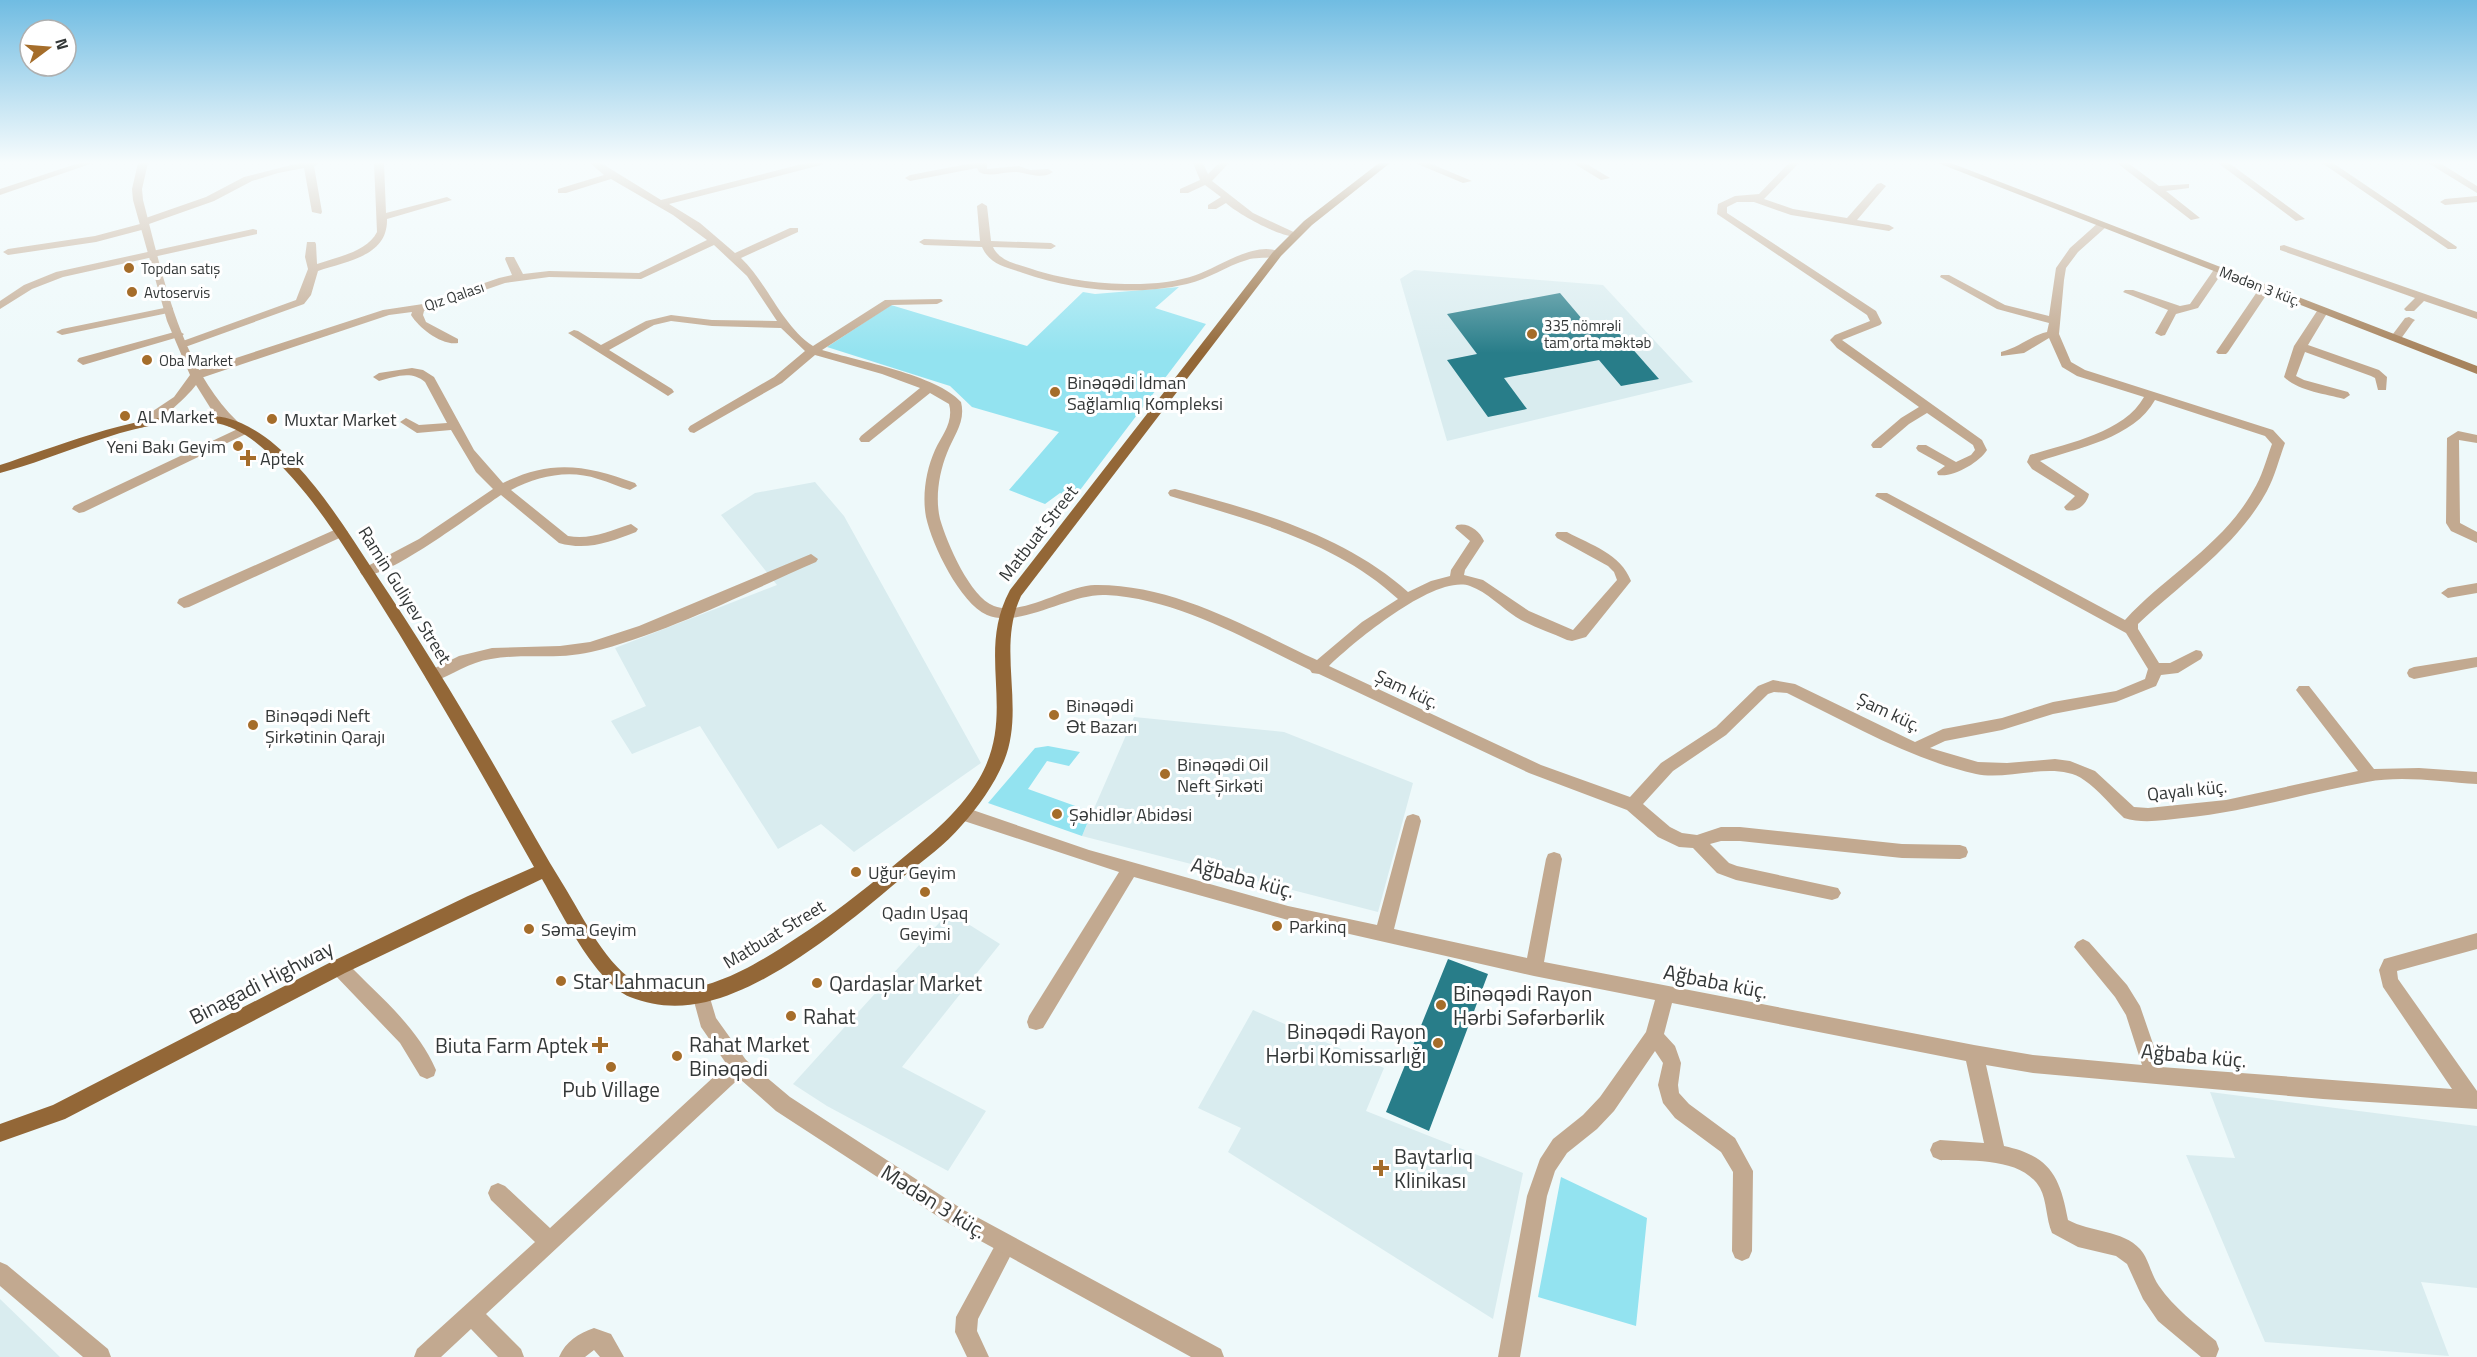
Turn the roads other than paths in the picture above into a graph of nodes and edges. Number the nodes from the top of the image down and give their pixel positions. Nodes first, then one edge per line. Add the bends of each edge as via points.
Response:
1 (137, 226) edge
2 (146, 226) edge
3 (382, 226) edge
4 (695, 226) edge
5 (984, 226) edge
6 (1275, 226) edge
7 (1306, 226) edge
8 (1741, 226) edge
9 (1878, 226) edge
10 (2101, 226) edge
11 (2105, 226) edge
12 (2421, 226) edge
13 (1889, 228) dead end
14 (794, 230) dead end
15 (253, 232) dead end
16 (1295, 235) junction
17 (713, 241) junction
18 (924, 242) dead end
19 (311, 244) dead end
20 (986, 245) junction
21 (1051, 246) dead end
22 (2452, 247) dead end
23 (2284, 248) dead end
24 (8, 252) dead end
25 (153, 254) junction
26 (1278, 254) junction
27 (734, 257) junction
28 (510, 258) dead end
29 (313, 269) junction
30 (2219, 270) junction
31 (518, 276) junction
32 (1945, 277) dead end
33 (2265, 288) junction
34 (2129, 292) dead end
35 (2422, 296) junction
36 (937, 301) dead end
37 (0, 306) edge
38 (419, 308) junction
39 (2176, 309) junction
40 (169, 310) junction
41 (2323, 310) junction
42 (2477, 316) edge
43 (785, 325) junction
44 (2054, 328) junction
45 (62, 332) dead end
46 (574, 333) dead end
47 (2161, 333) dead end
48 (2396, 338) junction
49 (181, 339) junction
50 (454, 341) dead end
51 (2300, 346) junction
52 (602, 349) junction
53 (813, 351) junction
54 (2222, 352) dead end
55 (2005, 354) dead end
56 (83, 361) dead end
57 (2477, 370) edge
58 (197, 375) junction
59 (379, 377) dead end
60 (929, 387) junction
61 (2382, 387) dead end
62 (668, 392) dead end
63 (2152, 394) junction
64 (2344, 395) dead end
65 (1928, 406) junction
66 (406, 422) dead end
67 (138, 425) junction
68 (454, 426) junction
69 (239, 427) junction
70 (694, 429) dead end
71 (865, 439) dead end
72 (2477, 439) edge
73 (1877, 445) dead end
74 (1922, 448) dead end
75 (0, 469) edge
76 (630, 486) dead end
77 (500, 488) junction
78 (1175, 493) dead end
79 (1882, 496) dead end
80 (2071, 507) dead end
81 (79, 509) dead end
82 (1462, 528) dead end
83 (631, 529) dead end
84 (341, 532) junction
85 (1562, 535) dead end
86 (2477, 538) edge
87 (811, 559) dead end
88 (367, 572) junction
89 (1457, 578) junction
90 (2477, 588) edge
91 (2448, 593) dead end
92 (1407, 599) junction
93 (184, 603) dead end
94 (1006, 613) junction
95 (2131, 629) junction
96 (2196, 656) dead end
97 (2477, 662) edge
98 (1317, 669) junction
99 (2155, 669) junction
100 (2414, 673) dead end
101 (432, 676) junction
102 (2304, 690) dead end
103 (1917, 750) junction
104 (2370, 775) junction
105 (2477, 778) edge
106 (1633, 805) junction
107 (964, 814) junction
108 (1413, 821) dead end
109 (1697, 842) junction
110 (1960, 852) dead end
111 (1554, 859) dead end
112 (1130, 869) junction
113 (544, 870) junction
114 (1832, 893) dead end
115 (1384, 933) junction
116 (2477, 941) edge
117 (2083, 947) dead end
118 (339, 967) junction
119 (1534, 968) junction
120 (701, 994) junction
121 (1665, 995) junction
122 (1035, 1022) dead end
123 (1654, 1036) junction
124 (1974, 1054) junction
125 (739, 1066) junction
126 (427, 1070) dead end
127 (2154, 1074) junction
128 (2474, 1100) edge
129 (0, 1133) edge
130 (1940, 1150) dead end
131 (1996, 1153) junction
132 (498, 1193) dead end
133 (549, 1241) junction
134 (1005, 1245) junction
135 (1742, 1251) dead end
136 (0, 1272) edge
137 (472, 1315) junction
138 (2208, 1349) dead end
139 (100, 1357) edge
140 (425, 1357) edge
141 (513, 1357) edge
142 (570, 1357) edge
143 (613, 1357) edge
144 (978, 1357) edge
145 (1214, 1357) edge
146 (1509, 1357) edge

1 - 24 street via 96,239
2 - 25 street, Ramin Guliyev Street
3 - 29 street via 381,238 374,245
4 - 17 street
5 - 20 street
6 - 16 street
7 - 16 main road, Matbuat Street
8 - 65 street via 1872,313 1876,323 1836,340
9 - 13 street
10 - 44 street via 2061,268
11 - 30 main road, Mədən 3 küç.
12 - 22 street
14 - 27 street
15 - 25 street
16 - 26 main road, Matbuat Street
17 - 27 street
17 - 31 street, Qız Qalası via 641,276
18 - 20 street
19 - 29 street
20 - 21 street
20 - 26 street via 998,261 1081,285 1182,282 1252,253
23 - 35 street
25 - 37 street via 40,281
25 - 40 street, Ramin Guliyev Street
26 - 94 main road, Matbuat Street via 1032,570
27 - 43 street via 760,286
28 - 31 street
29 - 49 street via 300,302
30 - 33 main road, Mədən 3 küç.
30 - 39 street via 2194,306
31 - 38 street, Qız Qalası
32 - 44 street via 2001,307
33 - 41 main road, Mədən 3 küç.
33 - 54 street
34 - 39 street
35 - 42 street
35 - 48 street
36 - 53 street via 889,302
38 - 50 street via 417,315 422,324
38 - 58 street, Qız Qalası via 387,312
39 - 47 street
40 - 45 street
40 - 49 street, Ramin Guliyev Street
41 - 48 main road, Mədən 3 küç.
41 - 51 street
43 - 52 street via 671,318 650,323
43 - 53 street via 797,342
44 - 55 street via 2018,353
44 - 63 street via 2066,364 2073,369
46 - 52 street
48 - 57 main road, Mədən 3 küç.
49 - 56 street
49 - 58 street, Ramin Guliyev Street
51 - 61 street via 2375,373 2381,377
51 - 64 street via 2290,377
52 - 62 street
53 - 60 street
53 - 70 street via 778,380
58 - 67 street via 178,400
58 - 69 street, Ramin Guliyev Street via 215,408
59 - 68 street via 423,373
60 - 71 street
60 - 94 street via 955,402 958,414 939,456 931,495 936,525 968,591 982,605
63 - 80 street via 2149,405 2138,416 2035,458 2037,466 2082,494
63 - 95 street via 2268,433 2279,443 2259,494 2236,525 2202,562 2132,622
65 - 73 street
65 - 74 street via 1978,443 1981,450 1976,458 1949,470
66 - 68 street via 417,429
67 - 69 main road via 207,419
67 - 75 main road
68 - 77 street via 468,452
69 - 81 street
69 - 84 main road, Ramin Guliyev Street via 300,478
72 - 86 street via 2458,435 2453,438 2452,467 2453,523
76 - 77 street via 606,475 561,470 526,477
77 - 83 street via 564,540 580,543
77 - 88 street via 423,542
78 - 92 street via 1289,531 1357,561
79 - 95 street
82 - 89 street via 1477,541
84 - 88 main road, Ramin Guliyev Street
84 - 93 street
85 - 89 street via 1613,563 1624,581 1581,633 1572,636 1521,613 1472,581
87 - 101 street via 644,630 601,644 560,651 492,653 464,660
88 - 101 main road, Ramin Guliyev Street
89 - 92 street via 1441,581
90 - 91 street
92 - 98 street via 1337,648
94 - 98 street, Şam küç. via 1024,612 1089,590 1142,595 1209,616
94 - 107 main road, Matbuat Street via 1000,637 1006,710 1003,734 993,768
95 - 99 street
96 - 99 street via 2173,669
97 - 100 street
98 - 106 street, Şam küç. via 1535,769
99 - 103 street, Şam küç. via 2151,682 2140,690 1941,737 1924,742
101 - 113 main road, Ramin Guliyev Street
102 - 104 street
103 - 104 street, Qayalı küç. via 1978,768 2070,767 2089,775 2130,813 2148,815 2226,807
103 - 106 street, Şam küç. via 1790,688 1773,686 1763,690 1721,731 1667,766
104 - 105 street, Qayalı küç.
106 - 109 street via 1664,832 1679,840
107 - 112 street, Ağbaba küç.
107 - 120 main road, Matbuat Street via 808,941 733,984
108 - 115 street
109 - 110 street via 1721,834 1740,834 1902,851
109 - 114 street via 1723,868 1736,873
111 - 119 street
112 - 115 street, Ağbaba küç. via 1288,913
112 - 122 street
113 - 118 main road, Binagadi Highway
113 - 120 main road, Ramin Guliyev Street via 616,978 634,991 657,997 678,999
115 - 119 street, Ağbaba küç.
116 - 128 street via 2390,965 2388,970 2389,981
117 - 127 street via 2134,1012
118 - 126 street via 407,1037
118 - 129 main road, Binagadi Highway via 58,1112
119 - 121 street, Ağbaba küç.
120 - 125 street, Mədən 3 küç. via 708,1021
121 - 123 street
121 - 124 street, Ağbaba küç.
123 - 135 street via 1668,1052 1672,1064 1670,1097 1682,1111 1728,1145 1743,1171
123 - 146 street via 1607,1104 1560,1146 1547,1166 1537,1196
124 - 127 street, Ağbaba küç. via 2033,1064
124 - 131 street
125 - 133 street
125 - 134 street, Mədən 3 küç. via 783,1104
127 - 128 street, Ağbaba küç.
130 - 131 street
131 - 138 street via 2040,1171 2048,1181 2059,1226 2078,1237 2121,1247 2134,1257 2150,1292 2166,1313
132 - 133 street
133 - 137 street
134 - 144 street via 967,1317 966,1332
134 - 145 street, Mədən 3 küç.
136 - 139 street
137 - 140 street
137 - 141 street
142 - 143 street via 594,1339 603,1342

